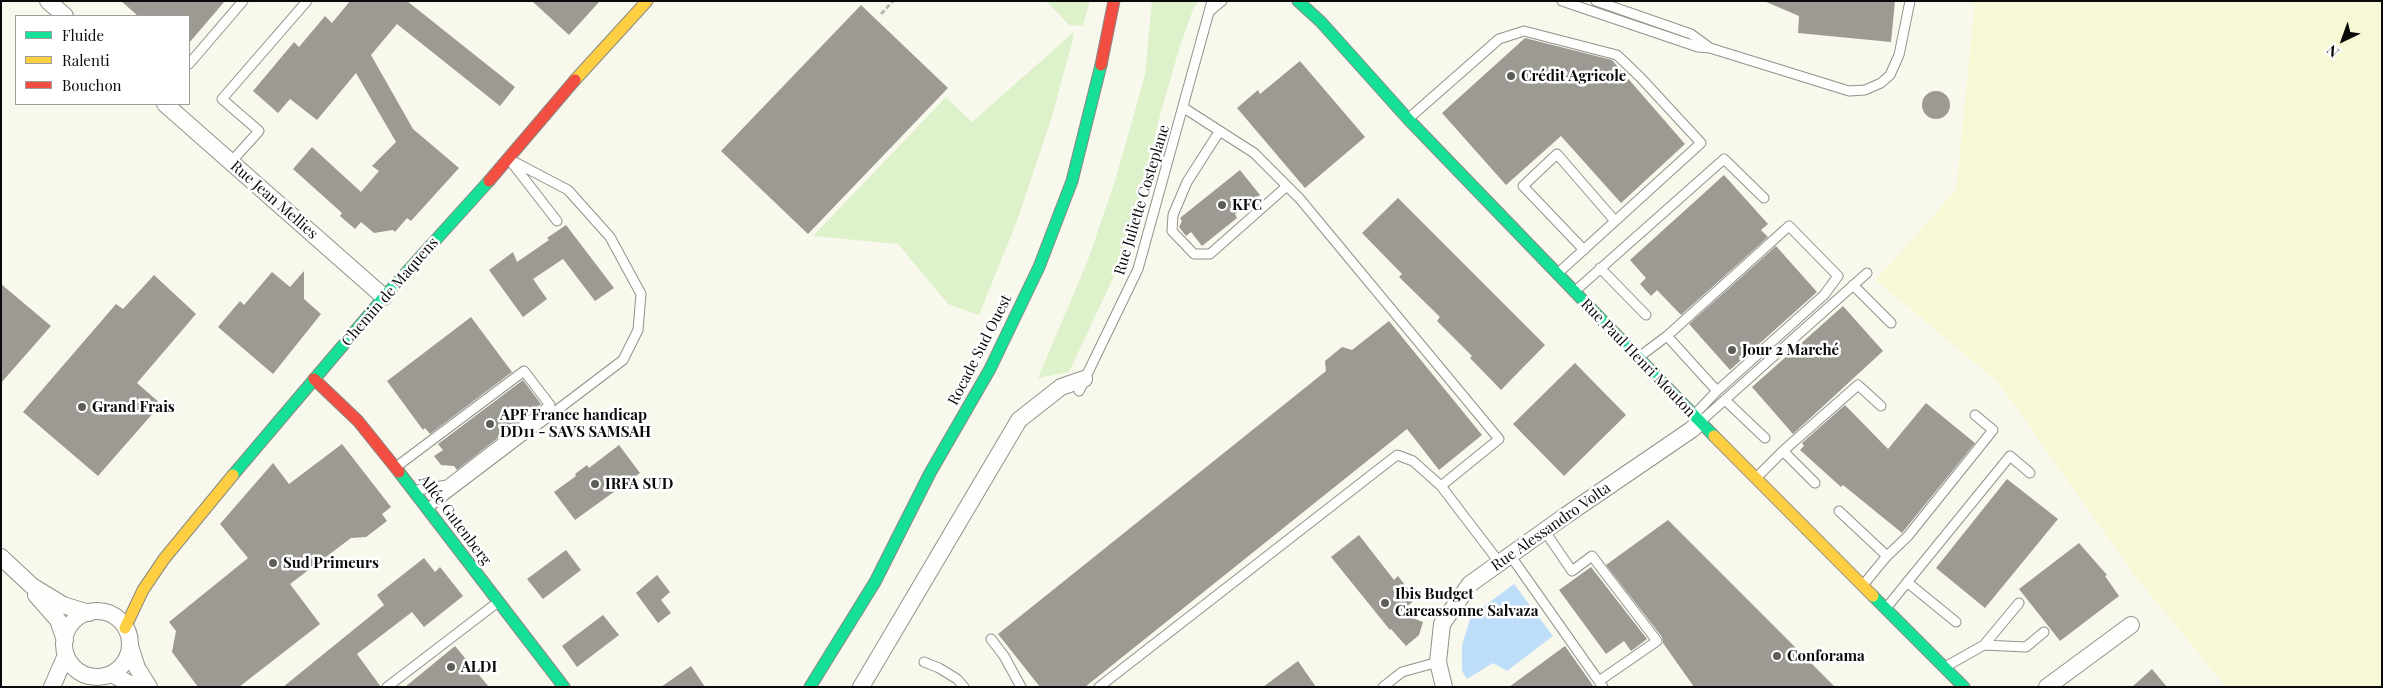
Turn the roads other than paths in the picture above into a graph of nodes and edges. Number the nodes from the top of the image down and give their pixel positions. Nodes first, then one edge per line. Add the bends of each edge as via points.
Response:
1 (48, 1) edge
2 (243, 1) edge
3 (307, 1) edge
4 (647, 1) edge
5 (1114, 1) edge
6 (1222, 1) edge
7 (1298, 1) edge
8 (1308, 1) edge
9 (1562, 1) edge
10 (1596, 1) edge
11 (1910, 1) edge
12 (1212, 6) edge
13 (64, 15) edge
14 (1321, 22) junction
15 (1710, 48) junction
16 (190, 63) edge
17 (166, 105) edge
18 (1184, 108) junction
19 (1408, 119) junction
20 (1219, 132) junction
21 (509, 159) junction
22 (231, 162) junction
23 (1287, 186) junction
24 (1764, 198) dead end
25 (557, 221) dead end
26 (1615, 221) junction
27 (1584, 250) junction
28 (1600, 268) junction
29 (1867, 273) dead end
30 (1557, 274) junction
31 (1853, 285) junction
32 (1574, 292) junction
33 (384, 297) junction
34 (1646, 314) dead end
35 (1891, 323) dead end
36 (1667, 336) junction
37 (1638, 358) junction
38 (314, 379) junction
39 (1082, 385) joint
40 (1717, 391) junction
41 (1725, 400) junction
42 (1881, 406) dead end
43 (1975, 416) dead end
44 (1697, 419) junction
45 (1765, 438) dead end
46 (1783, 451) junction
47 (396, 467) junction
48 (2030, 473) dead end
49 (1756, 478) junction
50 (1814, 483) dead end
51 (1441, 486) junction
52 (415, 491) junction
53 (428, 508) junction
54 (1839, 511) dead end
55 (1544, 530) junction
56 (1887, 556) junction
57 (4, 559) edge
58 (1505, 559) junction
59 (1908, 582) junction
60 (1862, 586) junction
61 (143, 590) junction
62 (498, 602) junction
63 (2019, 603) dead end
64 (1885, 609) junction
65 (90, 613) junction
66 (110, 614) junction
67 (1956, 622) dead end
68 (2131, 625) dead end
69 (2044, 632) dead end
70 (128, 636) junction
71 (991, 639) dead end
72 (1984, 645) junction
73 (66, 647) junction
74 (924, 662) dead end
75 (1438, 662) junction
76 (1945, 667) junction
77 (112, 674) junction
78 (93, 677) junction
79 (1601, 684) edge
80 (52, 687) edge
81 (77, 687) edge
82 (135, 687) edge
83 (148, 687) edge
84 (387, 687) edge
85 (564, 687) edge
86 (810, 687) edge
87 (860, 687) edge
88 (964, 687) edge
89 (1021, 687) edge
90 (1099, 687) edge
91 (1384, 687) edge
92 (1444, 687) edge
93 (1964, 687) edge
94 (2047, 687) edge

1 - 13 street
2 - 16 lane
3 - 22 lane via 222,99 259,132
4 - 21 street, Chemin de Maquens
5 - 86 street, Rocade Sud Ouest via 1095,94 1072,181 1039,267 990,369 930,473 875,582
6 - 12 lane, Rue Juliette Costeplane
7 - 14 street, Rue Paul Henri Mouton
8 - 14 street, Rue Paul Henri Mouton
9 - 15 lane via 1698,47
10 - 15 lane via 1691,34
11 - 15 lane via 1899,55 1890,75 1866,90 1849,91
12 - 18 lane, Rue Juliette Costeplane
14 - 19 street, Rue Paul Henri Mouton
17 - 22 street, Rue Jean Mellies
18 - 20 lane
18 - 39 lane, Rue Juliette Costeplane via 1138,269
19 - 26 lane via 1499,39 1524,31 1617,55 1701,143
19 - 30 street, Rue Paul Henri Mouton
20 - 23 lane via 1254,153
20 - 23 lane via 1187,182 1173,215 1172,231 1194,254 1210,254
21 - 25 lane
21 - 33 street, Chemin de Maquens
21 - 53 lane via 568,190 610,237 642,294 638,330 623,360
22 - 33 street, Rue Jean Mellies
23 - 51 lane via 1499,439
24 - 28 lane via 1724,159
26 - 27 lane
26 - 27 lane via 1557,154 1523,186
27 - 30 lane
28 - 32 lane
28 - 34 lane
29 - 31 lane
30 - 32 street, Rue Paul Henri Mouton
31 - 35 lane
31 - 41 lane
32 - 37 street, Rue Paul Henri Mouton
33 - 38 street, Chemin de Maquens
36 - 37 lane
36 - 40 lane
36 - 40 lane via 1789,226 1838,276 1824,295
37 - 44 street, Rue Paul Henri Mouton
38 - 47 street, Allée Gutenberg via 358,421
38 - 61 street, Chemin de Maquens via 170,552
39 - 87 street via 1061,386 1019,420
40 - 44 lane
41 - 44 lane
41 - 45 lane
42 - 46 lane via 1858,385
43 - 56 lane via 1993,430 1908,536
44 - 49 street, Rue Paul Henri Mouton
44 - 55 street, Rue Alessandro Volta via 1691,430
46 - 49 lane
46 - 50 lane
47 - 52 street, Allée Gutenberg
47 - 52 lane via 524,371 550,406 447,485
48 - 59 lane via 2010,456
49 - 60 street, Rue Paul Henri Mouton
51 - 58 lane
51 - 90 lane via 1413,461 1397,455
52 - 53 street, Allée Gutenberg
53 - 62 street, Allée Gutenberg
54 - 56 lane
55 - 58 street, Rue Alessandro Volta
55 - 79 lane via 1572,571 1592,556 1657,641
56 - 60 lane
57 - 65 street via 32,586 63,605
57 - 73 street via 58,620
58 - 75 street, Rue Alessandro Volta via 1470,584 1442,624
58 - 79 lane
59 - 64 lane
59 - 67 lane
60 - 64 street, Rue Paul Henri Mouton
61 - 66 street, Chemin de Maquens
61 - 70 street, Chemin de Maquens
62 - 84 lane
62 - 85 street, Allée Gutenberg
63 - 72 lane
64 - 76 street, Rue Paul Henri Mouton
65 - 66 street
65 - 73 street via 73,622
66 - 70 street
68 - 94 street
69 - 72 lane via 2026,647
70 - 77 street via 127,659
70 - 83 street via 137,668
71 - 89 lane
72 - 76 lane
73 - 78 street via 77,670
73 - 80 street
74 - 88 lane via 957,679
75 - 91 lane via 1402,672
75 - 92 street, Rue Alessandro Volta
76 - 93 street, Rue Paul Henri Mouton
77 - 78 street
77 - 82 street
78 - 81 street

